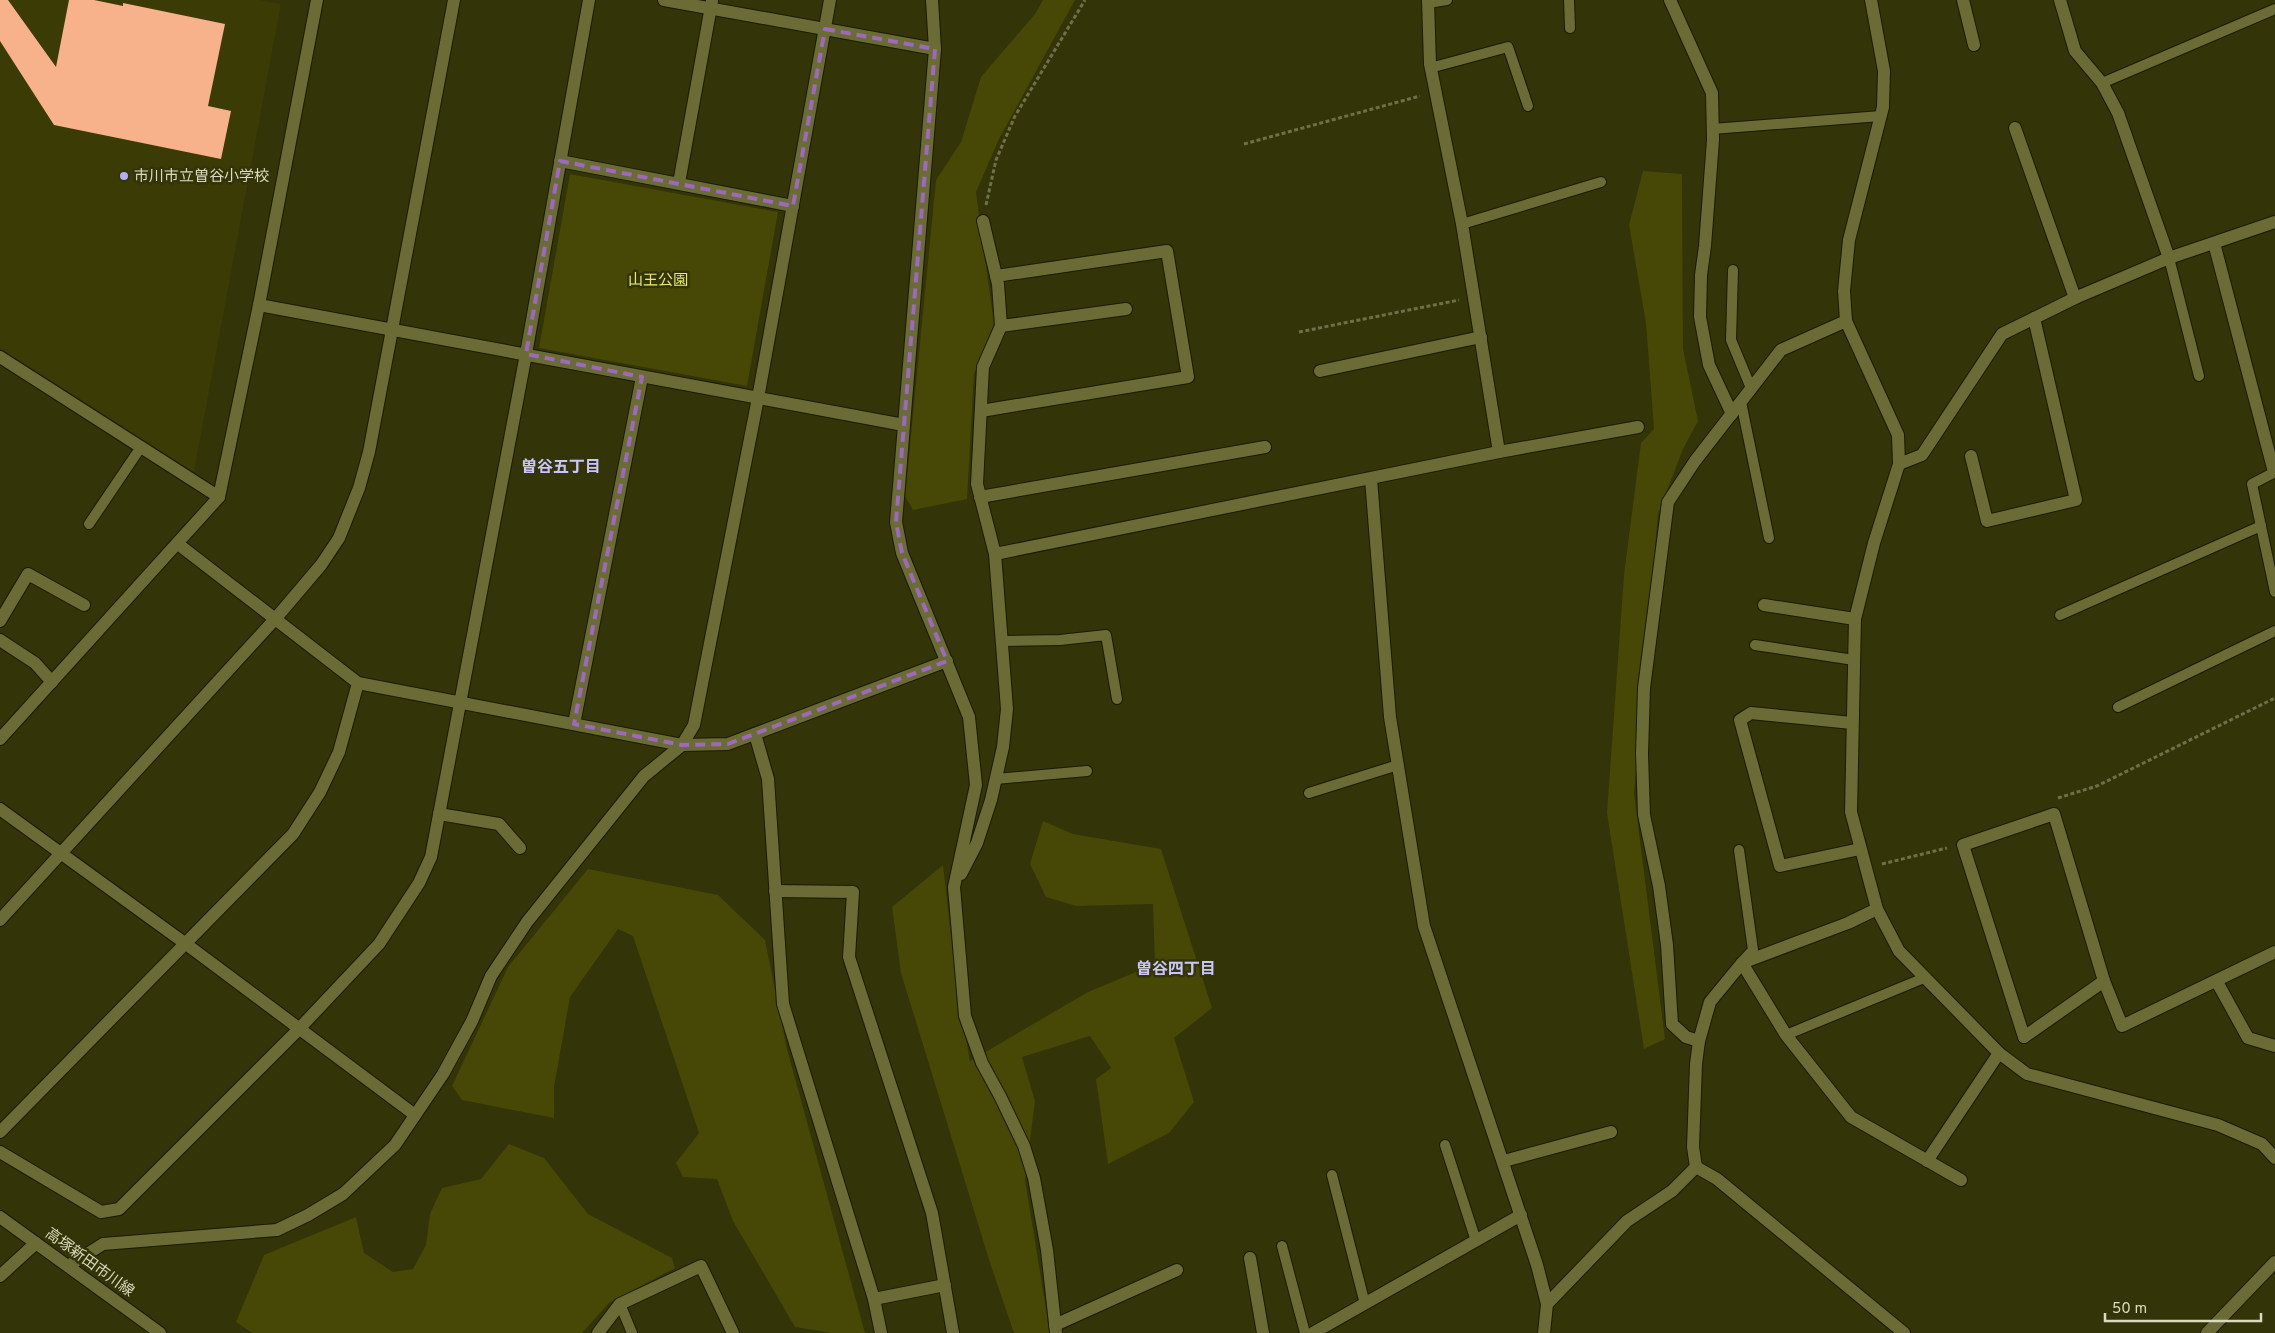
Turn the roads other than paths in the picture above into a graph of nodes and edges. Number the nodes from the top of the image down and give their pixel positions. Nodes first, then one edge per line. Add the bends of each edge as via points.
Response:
1 (317, 0) edge
2 (454, 0) edge
3 (589, 0) edge
4 (664, 0) edge
5 (830, 0) edge
6 (932, 0) edge
7 (1447, 0) edge
8 (1569, 0) edge
9 (1670, 0) edge
10 (1871, 0) edge
11 (1963, 0) edge
12 (2060, 0) edge
13 (1428, 2) edge
14 (711, 4) edge
15 (2275, 9) edge
16 (1570, 28) dead end
17 (825, 29) junction
18 (1974, 45) dead end
19 (935, 49) junction
20 (1430, 68) junction
21 (2102, 83) junction
22 (1528, 106) dead end
23 (1881, 116) junction
24 (1712, 128) junction
25 (2014, 128) dead end
26 (560, 161) junction
27 (1601, 182) dead end
28 (679, 183) junction
29 (793, 206) junction
30 (983, 220) road end
31 (2275, 222) edge
32 (1462, 224) junction
33 (2214, 243) junction
34 (2169, 258) junction
35 (1733, 270) dead end
36 (996, 276) junction
37 (2075, 298) junction
38 (259, 305) junction
39 (1126, 309) dead end
40 (2034, 318) junction
41 (1846, 321) junction
42 (1001, 326) junction
43 (392, 329) junction
44 (1480, 337) junction
45 (526, 354) junction
46 (0, 357) edge
47 (1320, 371) dead end
48 (2199, 376) dead end
49 (642, 377) junction
50 (1751, 388) junction
51 (758, 398) junction
52 (1741, 402) junction
53 (981, 411) junction
54 (1732, 414) junction
55 (904, 425) junction
56 (1638, 426) dead end
57 (141, 447) junction
58 (1265, 447) dead end
59 (1499, 452) junction
60 (1971, 456) dead end
61 (1899, 464) junction
62 (2275, 472) edge
63 (1371, 479) junction
64 (219, 497) junction
65 (980, 497) junction
66 (89, 524) dead end
67 (2261, 526) junction
68 (1769, 538) dead end
69 (178, 544) junction
70 (995, 554) junction
71 (2275, 592) edge
72 (84, 605) dead end
73 (1764, 606) dead end
74 (2060, 615) dead end
75 (276, 618) junction
76 (1855, 619) junction
77 (0, 621) edge
78 (2275, 632) edge
79 (0, 640) edge
80 (1002, 641) junction
81 (1755, 645) dead end
82 (1854, 660) junction
83 (946, 661) junction
84 (52, 682) junction
85 (358, 683) junction
86 (1117, 699) dead end
87 (460, 702) junction
88 (2118, 707) dead end
89 (1852, 723) junction
90 (574, 724) junction
91 (755, 734) junction
92 (0, 739) edge
93 (682, 745) junction
94 (1398, 764) junction
95 (1087, 771) dead end
96 (996, 779) junction
97 (1309, 793) dead end
98 (0, 809) edge
99 (439, 814) junction
100 (520, 848) dead end
101 (1860, 849) junction
102 (1739, 850) dead end
103 (61, 853) junction
104 (954, 887) junction
105 (775, 891) junction
106 (1877, 909) junction
107 (0, 920) edge
108 (186, 944) junction
109 (2275, 952) edge
110 (1742, 963) junction
111 (1924, 978) junction
112 (2104, 981) junction
113 (2217, 982) junction
114 (298, 1030) junction
115 (1786, 1035) junction
116 (1699, 1041) junction
117 (2275, 1046) edge
118 (1999, 1053) junction
119 (415, 1115) junction
120 (0, 1132) edge
121 (1611, 1132) dead end
122 (1445, 1145) dead end
123 (0, 1152) edge
124 (2275, 1158) edge
125 (1504, 1161) junction
126 (1926, 1161) junction
127 (1696, 1168) junction
128 (1332, 1175) dead end
129 (1961, 1180) dead end
130 (1521, 1216) junction
131 (0, 1217) edge
132 (1476, 1241) junction
133 (36, 1243) junction
134 (1282, 1246) dead end
135 (1250, 1258) dead end
136 (2275, 1262) edge
137 (68, 1266) junction
138 (1177, 1270) dead end
139 (0, 1276) edge
140 (945, 1285) junction
141 (874, 1299) junction
142 (620, 1304) junction
143 (1365, 1304) junction
144 (1547, 1304) junction
145 (1055, 1329) edge
146 (160, 1333) edge
147 (598, 1333) edge
148 (632, 1333) edge
149 (733, 1333) edge
150 (881, 1333) edge
151 (953, 1333) edge
152 (1263, 1333) edge
153 (1305, 1333) edge
154 (1313, 1333) edge
155 (1544, 1333) edge
156 (1904, 1333) edge
157 (2207, 1333) edge

1 - 38 street
2 - 43 street
3 - 26 street
4 - 14 street
5 - 17 street
6 - 19 street
7 - 13 lane
8 - 16 lane
9 - 24 street via 1712,93
10 - 23 street via 1884,71
11 - 18 street
12 - 21 street via 2075,51
13 - 20 street
14 - 17 street
14 - 28 street
15 - 21 lane
17 - 19 street
17 - 29 street
19 - 55 street
20 - 22 lane via 1508,47
20 - 32 street
21 - 34 street via 2118,113
23 - 24 lane
23 - 41 street via 1849,240 1844,291
24 - 54 street via 1705,246 1700,275 1700,317 1709,364
25 - 37 street
26 - 28 street
26 - 45 street
27 - 32 lane
28 - 29 street
29 - 51 street
30 - 36 street
31 - 33 street
32 - 44 street
33 - 34 street
33 - 62 street
34 - 37 street
34 - 48 lane
35 - 50 lane via 1731,340
36 - 42 street
36 - 53 street via 1168,251 1188,377
37 - 40 street
38 - 43 street
38 - 64 street
39 - 42 street
40 - 60 street via 2076,500 1987,521
40 - 61 street via 2002,334 1922,455
41 - 50 street via 1781,350
41 - 61 street via 1898,435
42 - 53 street via 983,367
43 - 45 street
43 - 75 street via 369,452 339,538 321,565
44 - 47 street
44 - 59 street
45 - 49 street
45 - 87 street
46 - 57 street
49 - 51 street
49 - 90 street
50 - 52 street
51 - 55 street
51 - 93 street via 694,725
52 - 54 street
52 - 68 lane
53 - 65 street via 977,484
54 - 116 street via 1668,502 1644,688 1644,815 1667,945 1672,1024 1686,1037
55 - 83 street via 896,522 902,553
56 - 59 street
57 - 64 street
57 - 66 lane
58 - 65 street
59 - 63 street
61 - 76 street via 1874,542
62 - 67 lane via 2252,484
63 - 70 street
63 - 94 street via 1390,717
64 - 69 street
65 - 70 street
67 - 71 lane
67 - 74 lane
69 - 75 street
69 - 84 street
70 - 80 street
72 - 77 street via 28,574
73 - 76 street
75 - 85 street
75 - 103 street
76 - 82 street
78 - 88 lane
79 - 84 street via 35,663
80 - 86 lane via 1106,635
80 - 96 street via 1007,709
81 - 82 lane
82 - 89 street
83 - 91 street
83 - 104 street via 969,717 976,784
84 - 92 street
85 - 87 street
85 - 108 street via 339,752 320,792 297,827
87 - 90 street
87 - 99 street
89 - 101 street via 1851,812
89 - 101 street via 1751,713 1740,720 1780,866
90 - 93 street
91 - 93 street via 728,744
91 - 105 street via 768,779
93 - 119 street via 644,776 527,922 491,976 472,1021 443,1074
94 - 97 lane
94 - 125 street via 1424,926
95 - 96 lane
96 - 104 street via 977,843
98 - 103 street
99 - 100 street via 499,824
99 - 114 street via 431,857 409,899 379,944
101 - 106 street
102 - 110 lane via 1753,950
103 - 107 street
103 - 108 street
104 - 145 street via 965,1016 982,1063 1024,1146 1034,1178 1049,1267
105 - 140 street via 853,892 849,957 932,1213
105 - 141 street via 783,1004
106 - 110 street
106 - 111 street via 1899,951
108 - 114 street
108 - 120 street
109 - 113 street
110 - 115 street
110 - 116 street via 1710,1002
111 - 115 lane
111 - 118 street
112 - 112 street via 2054,814 1963,844 2024,1037
112 - 113 street via 2122,1026
113 - 117 street via 2248,1038
114 - 119 street
114 - 123 street via 118,1209 101,1212
115 - 126 street via 1851,1117
116 - 127 street via 1693,1147
118 - 124 street via 2027,1074 2218,1125 2262,1144
118 - 126 street
119 - 137 street via 395,1146 343,1194 308,1216 277,1230 103,1244
121 - 125 street
122 - 132 lane
125 - 130 street
126 - 129 street
127 - 144 street via 1672,1191 1627,1221
127 - 156 street via 1717,1179
128 - 143 lane
130 - 132 street
130 - 144 street
131 - 133 street, 高塚新田市川線
132 - 143 street
133 - 137 street, 高塚新田市川線
133 - 139 street
134 - 153 lane
135 - 152 street
136 - 157 street
137 - 146 street, 高塚新田市川線
138 - 145 street
140 - 141 street
140 - 151 street
141 - 150 street
142 - 147 street
142 - 148 lane
142 - 149 street via 700,1266
143 - 154 street
144 - 155 street

